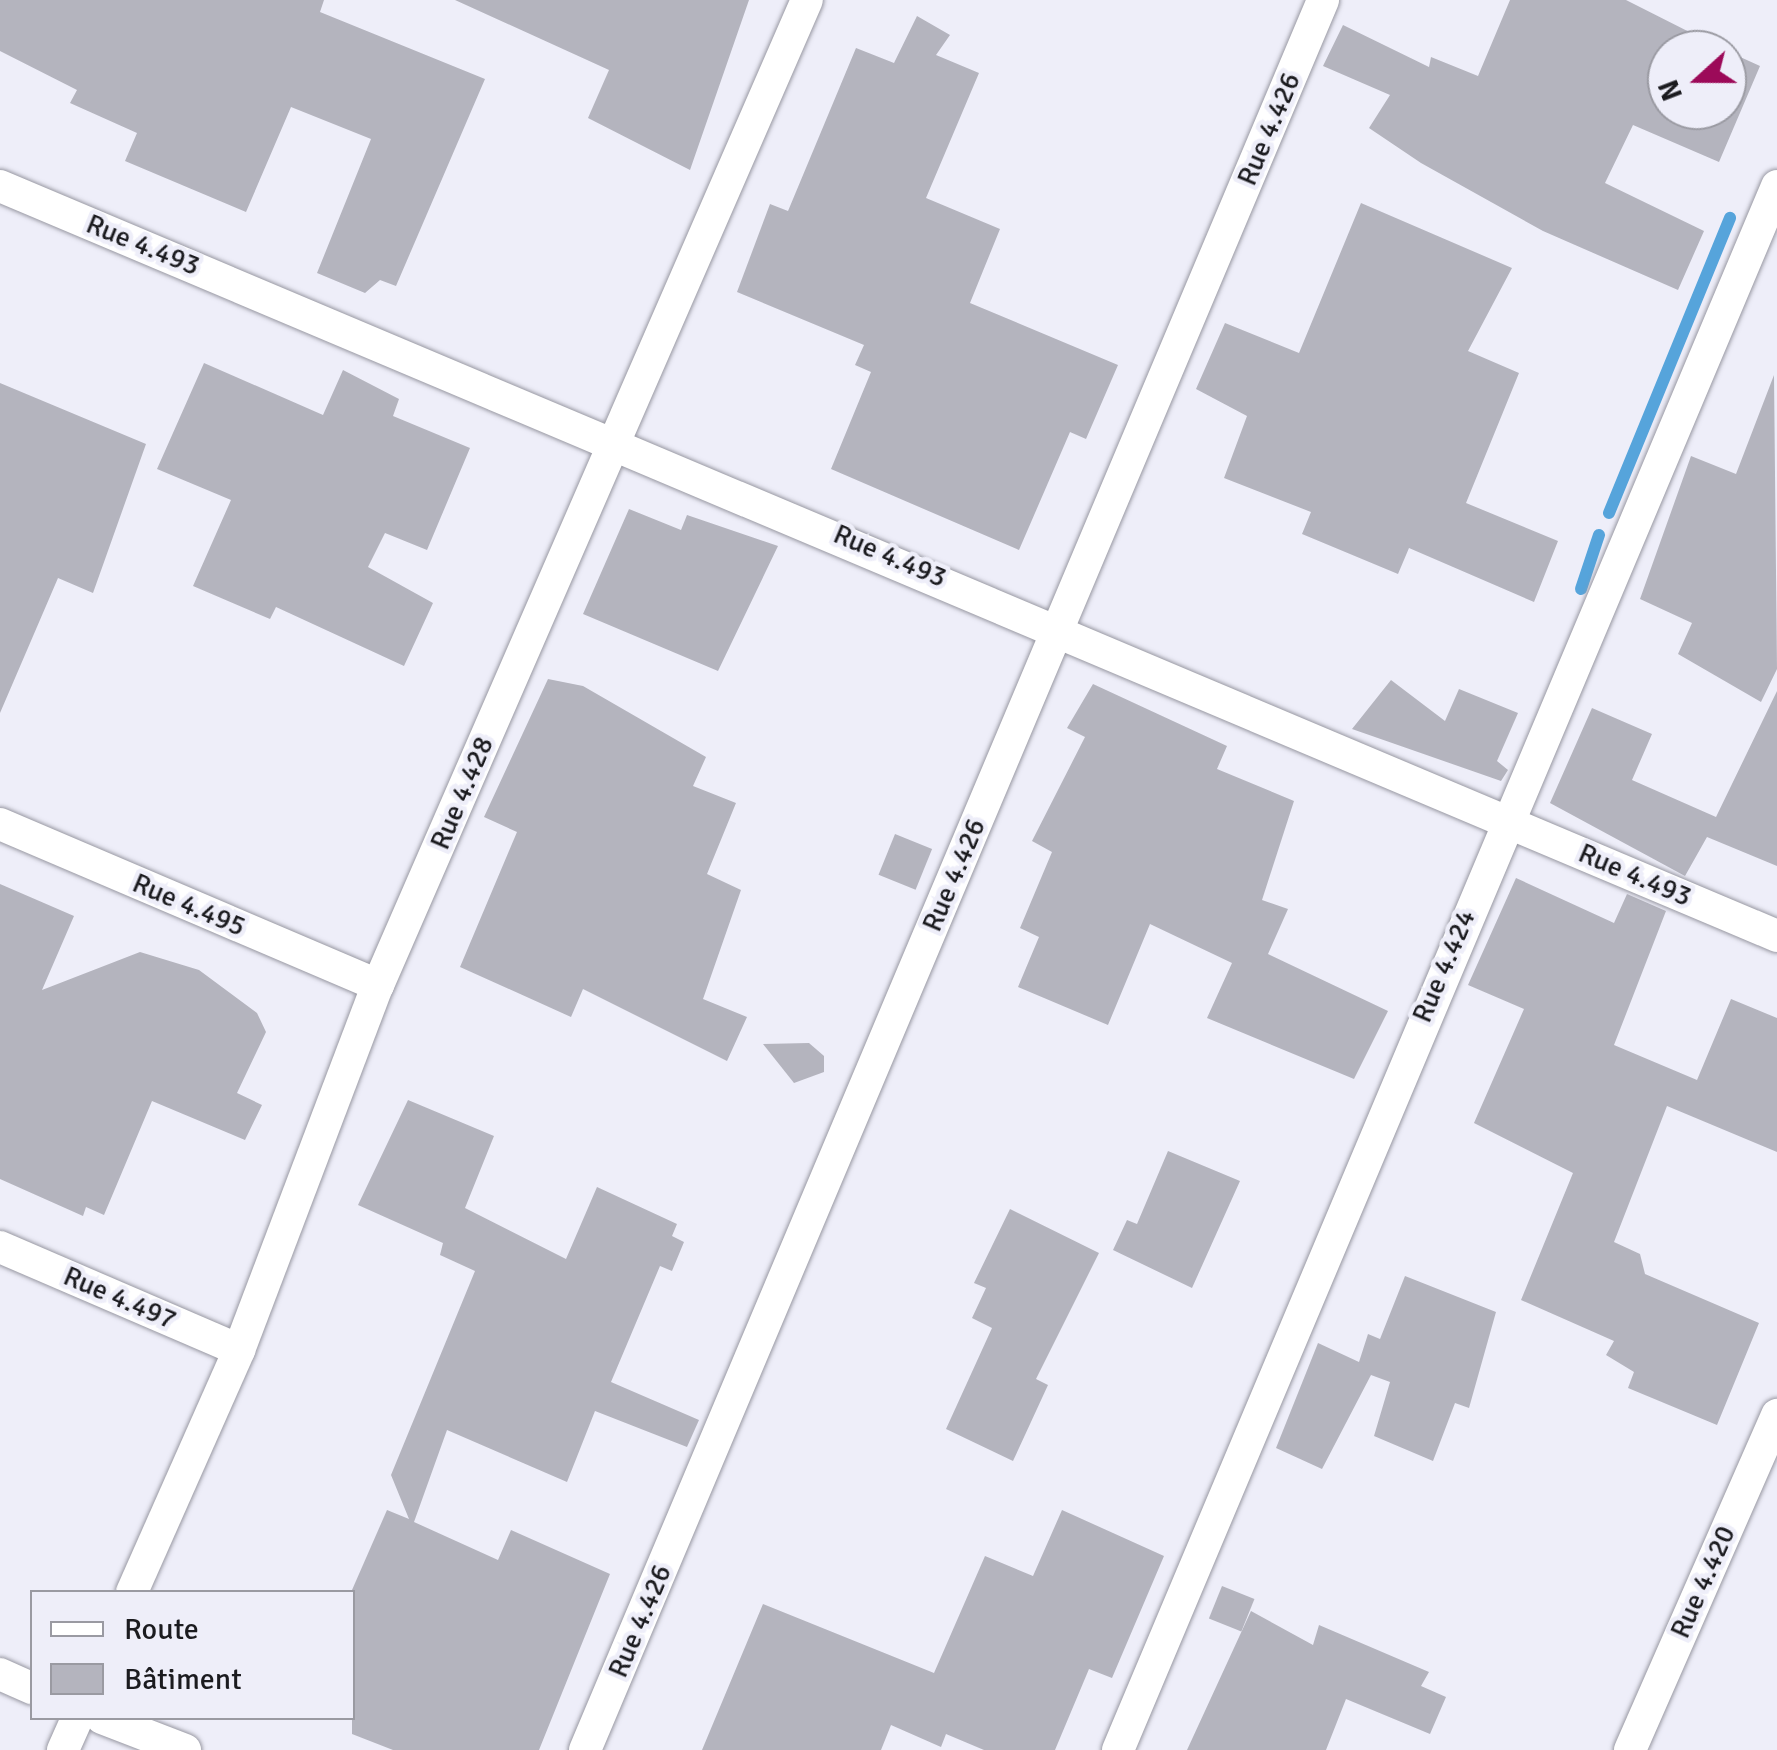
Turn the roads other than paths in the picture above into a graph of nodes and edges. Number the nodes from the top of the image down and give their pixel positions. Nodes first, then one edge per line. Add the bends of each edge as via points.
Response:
1 (807, 0) edge
2 (1323, 0) edge
3 (0, 186) edge
4 (1777, 186) edge
5 (615, 440) junction
6 (1058, 628) junction
7 (1505, 819) junction
8 (0, 824) edge
9 (1777, 936) edge
10 (378, 986) junction
11 (0, 1247) edge
12 (239, 1350) junction
13 (1777, 1415) edge
14 (133, 1590) edge
15 (0, 1674) edge
16 (30, 1687) edge
17 (75, 1720) edge
18 (107, 1720) edge
19 (64, 1750) edge
20 (185, 1750) edge
21 (586, 1750) edge
22 (1118, 1750) edge
23 (1630, 1750) edge

1 - 5 street, Rue 4.428
2 - 6 street, Rue 4.426
3 - 5 street, Rue 4.493
4 - 7 street, Rue 4.424
5 - 6 street, Rue 4.493
5 - 10 street, Rue 4.428
6 - 7 street, Rue 4.493
6 - 21 street, Rue 4.426
7 - 9 street, Rue 4.493
7 - 22 street, Rue 4.424
8 - 10 street, Rue 4.495
10 - 12 street, Rue 4.428
11 - 12 street, Rue 4.497
12 - 14 street, Rue 4.428
13 - 23 street, Rue 4.420
15 - 16 street
17 - 19 street
18 - 20 street

